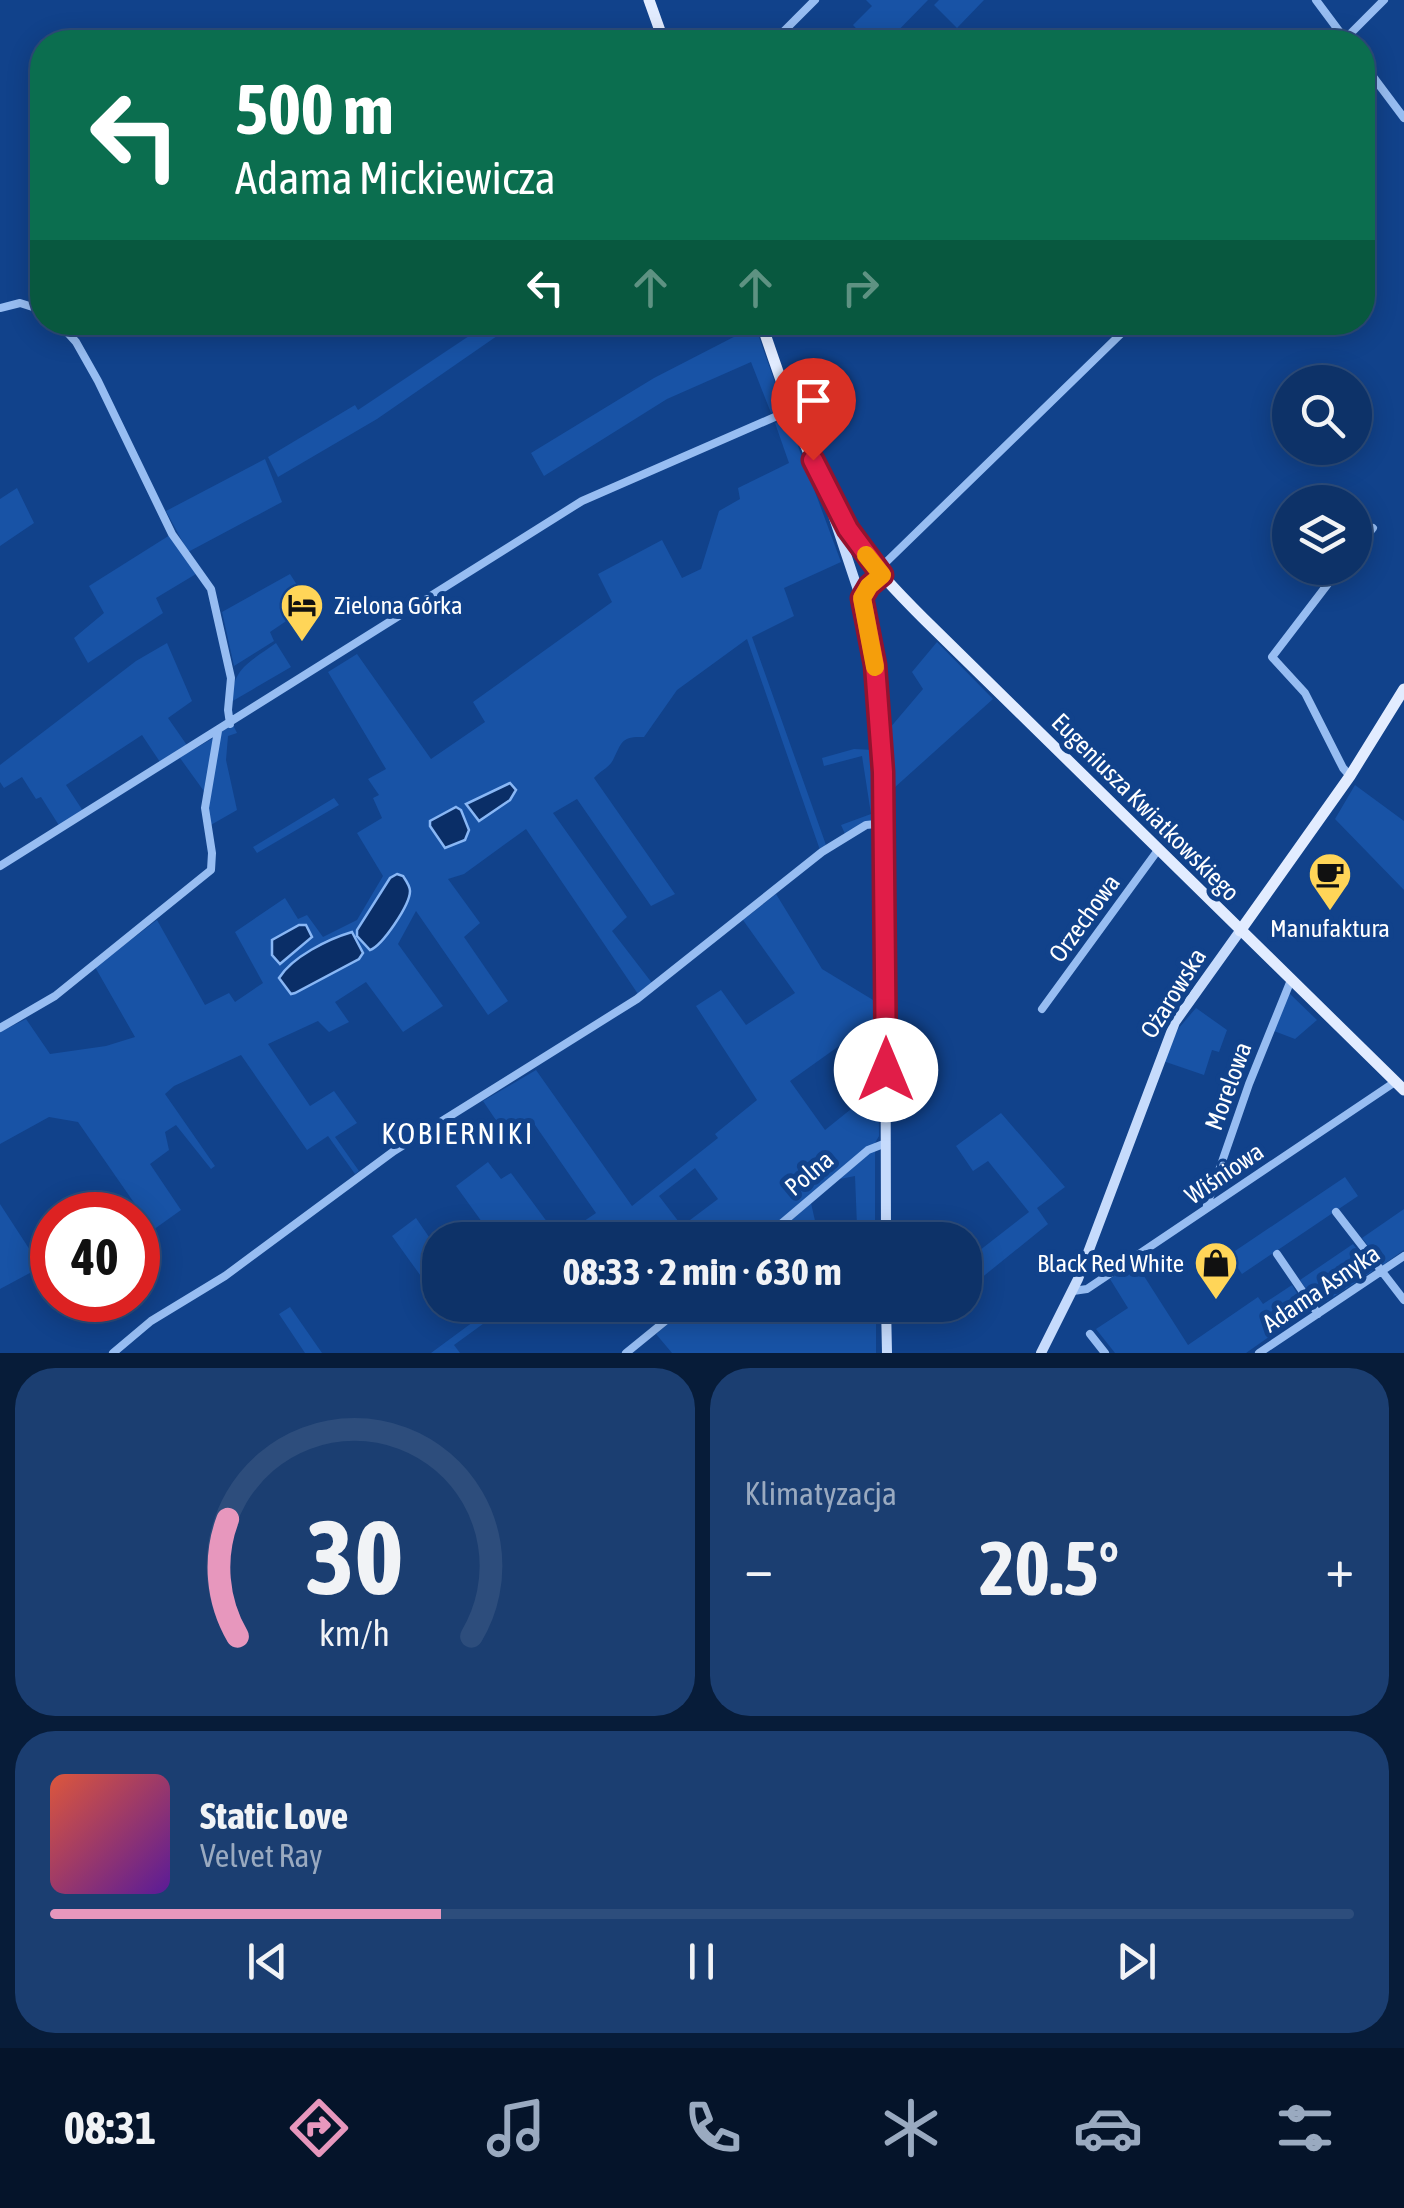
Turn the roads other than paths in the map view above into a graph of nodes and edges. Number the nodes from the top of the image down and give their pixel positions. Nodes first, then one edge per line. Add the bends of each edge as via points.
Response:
1 (649, 0) edge
2 (815, 0) edge
3 (1316, 0) edge
4 (1384, 0) edge
5 (660, 30) edge
6 (785, 30) edge
7 (1338, 30) edge
8 (1356, 30) edge
9 (1375, 79) edge
10 (1404, 118) edge
11 (30, 307) edge
12 (0, 308) edge
13 (70, 335) edge
14 (766, 335) edge
15 (1120, 335) edge
16 (793, 409) junction
17 (823, 482) junction
18 (880, 573) junction
19 (1327, 585) edge
20 (862, 598) junction
21 (1404, 689) edge
22 (1400, 705) edge
23 (230, 724) junction
24 (218, 731) junction
25 (1350, 776) junction
26 (885, 822) junction
27 (1158, 850) junction
28 (0, 866) edge
29 (1240, 930) junction
30 (1291, 980) junction
31 (1042, 1009) dead end
32 (0, 1028) edge
33 (1400, 1086) edge
34 (886, 1143) junction
35 (1206, 1208) junction
36 (1336, 1212) dead end
37 (783, 1222) edge
38 (886, 1222) edge
39 (1277, 1254) dead end
40 (1404, 1256) edge
41 (1382, 1271) junction
42 (1073, 1291) junction
43 (1404, 1300) edge
44 (1318, 1314) junction
45 (664, 1322) edge
46 (886, 1322) edge
47 (1090, 1334) dead end
48 (113, 1353) edge
49 (626, 1353) edge
50 (886, 1353) edge
51 (1040, 1353) edge
52 (1105, 1353) edge
53 (1260, 1353) edge

1 - 5 main road
2 - 6 street
3 - 7 street
4 - 8 street
9 - 10 street
11 - 12 street
13 - 23 street via 114,410 172,534 211,589 231,678
14 - 16 main road, Eugeniusza Kwiatkowskiego
15 - 18 street
16 - 17 main road, Eugeniusza Kwiatkowskiego
16 - 23 street via 582,501
17 - 18 main road, Eugeniusza Kwiatkowskiego
17 - 20 street
18 - 20 street
18 - 27 main road, Eugeniusza Kwiatkowskiego
19 - 25 street via 1272,657 1305,692
20 - 26 street via 877,679
21 - 22 main road, Ożarowska
22 - 25 main road, Ożarowska
23 - 24 street
24 - 28 street
24 - 32 street via 206,808 210,870 55,996
25 - 29 main road, Ożarowska
26 - 34 street
26 - 48 street via 866,825 822,852 638,999 394,1151
27 - 29 main road, Eugeniusza Kwiatkowskiego
27 - 31 street, Orzechowa
29 - 30 main road, Eugeniusza Kwiatkowskiego
29 - 42 street, Ożarowska via 1164,1046
30 - 33 main road, Eugeniusza Kwiatkowskiego
30 - 35 street, Morelowa
33 - 35 street, Wiśniowa
34 - 37 street, Polna via 868,1150
34 - 38 street
35 - 42 street, Wiśniowa via 1087,1289
36 - 41 street
39 - 44 street
40 - 41 street, Adama Asnyka
41 - 43 street
41 - 44 street, Adama Asnyka
42 - 51 street, Ożarowska
44 - 53 street, Adama Asnyka
45 - 49 street
46 - 50 street
47 - 52 street

